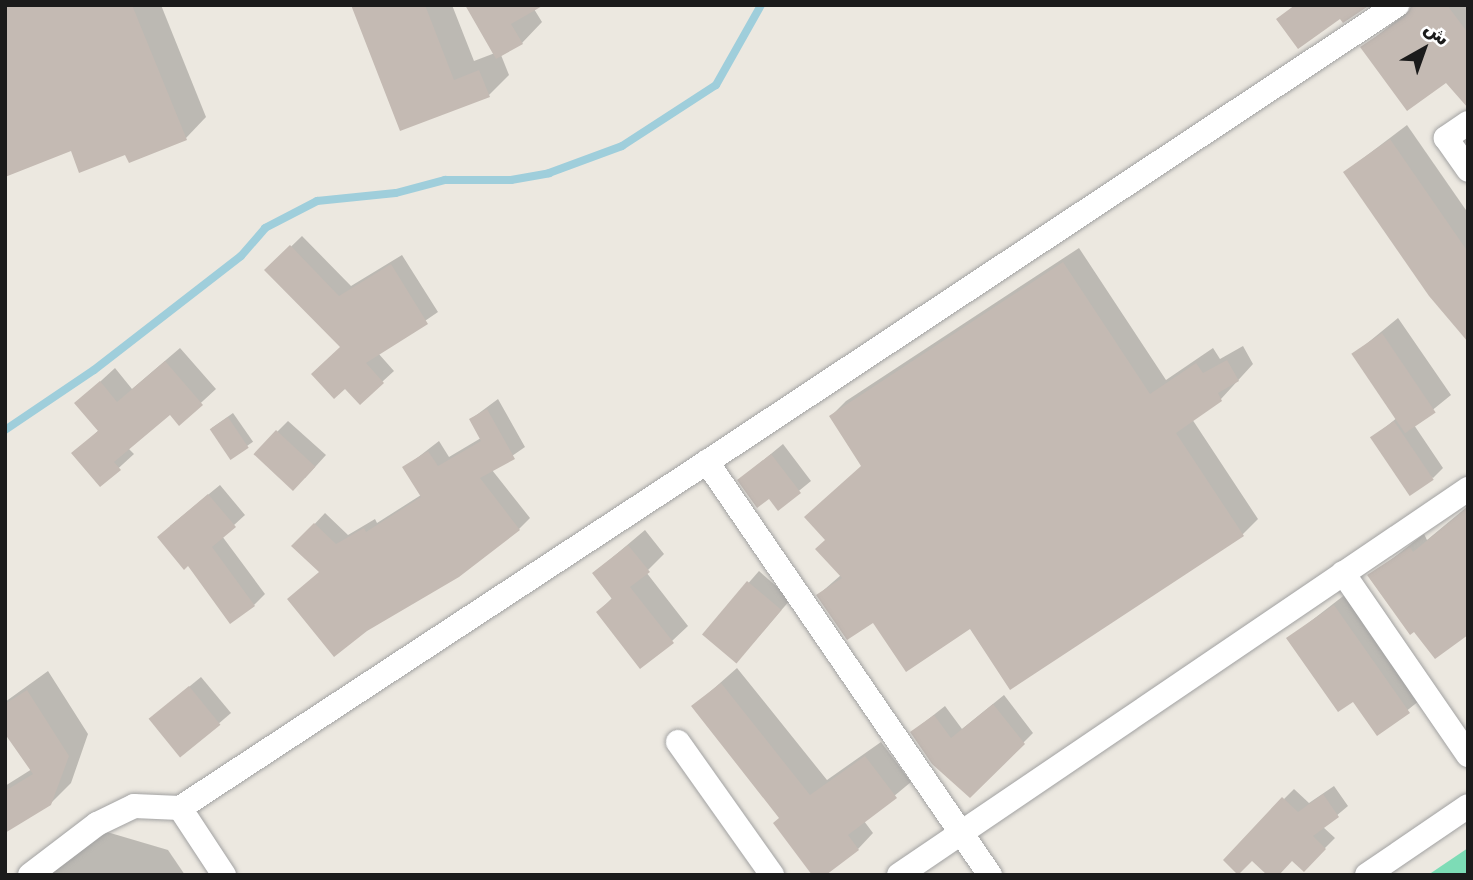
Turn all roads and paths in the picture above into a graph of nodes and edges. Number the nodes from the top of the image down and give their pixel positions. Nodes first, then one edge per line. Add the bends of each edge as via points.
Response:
1 (1397, 5) edge
2 (1468, 123) edge
3 (1468, 170) edge
4 (707, 463) junction
5 (1468, 489) edge
6 (1343, 573) junction
7 (678, 742) dead end
8 (1468, 755) edge
9 (1468, 806) edge
10 (180, 808) junction
11 (961, 833) junction
12 (30, 875) edge
13 (224, 875) edge
14 (772, 875) edge
15 (899, 875) edge
16 (990, 875) edge
17 (1367, 875) edge

1 - 4 street
2 - 3 street via 1446,138
4 - 10 street
4 - 11 street
5 - 6 street
6 - 8 street
6 - 11 street
7 - 14 street
9 - 17 street
10 - 12 street via 134,806 97,824
10 - 13 street
11 - 15 street
11 - 16 street

